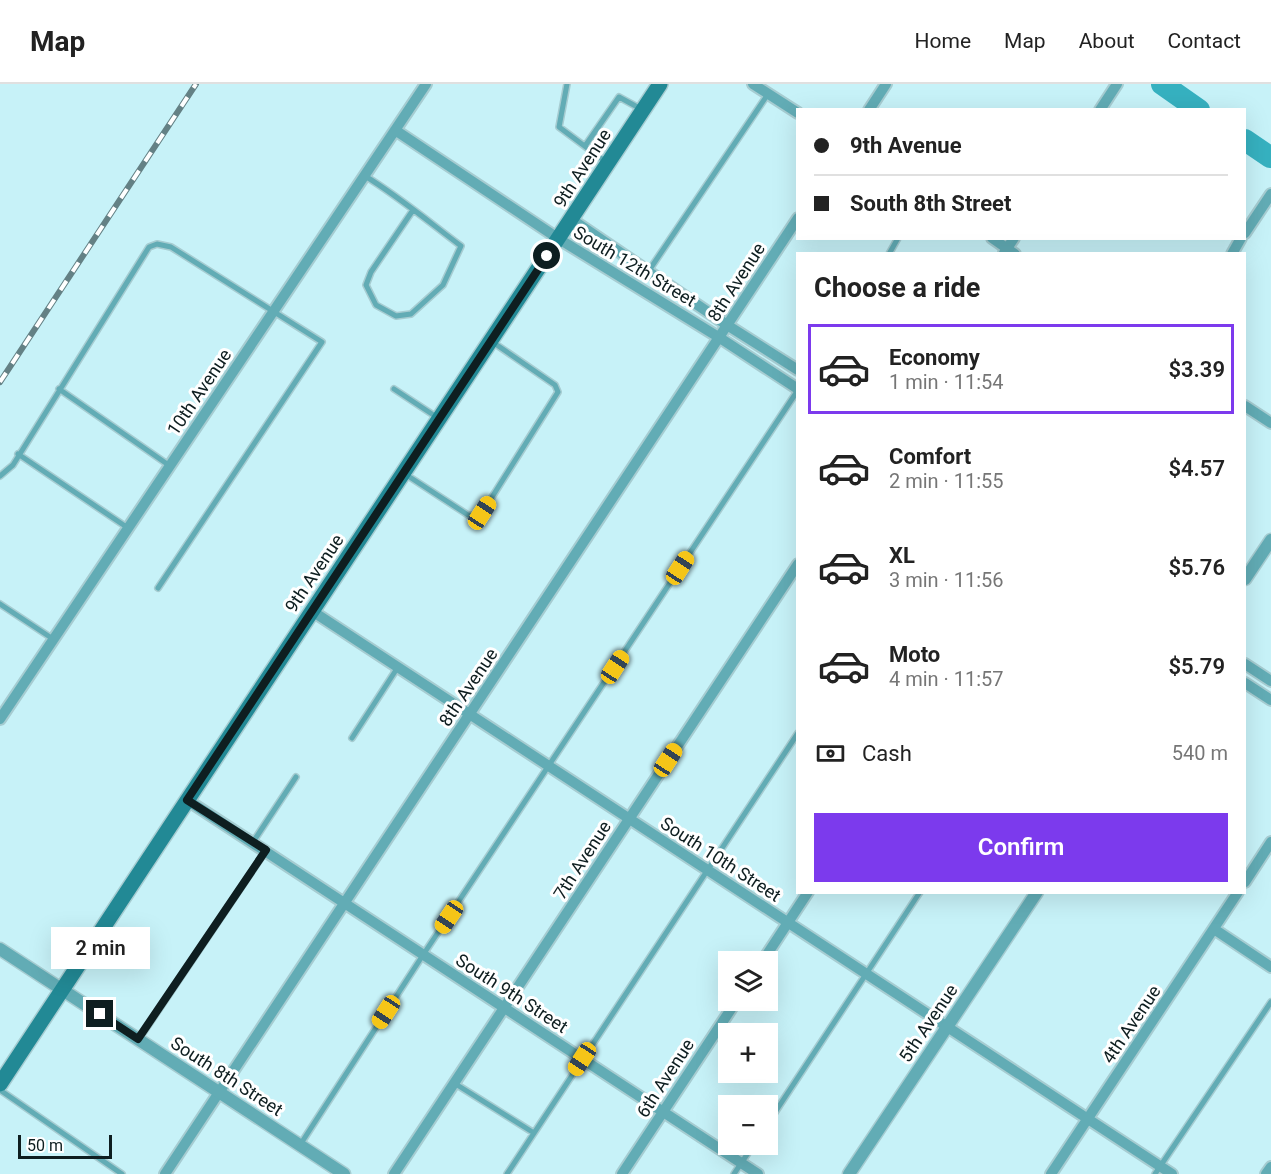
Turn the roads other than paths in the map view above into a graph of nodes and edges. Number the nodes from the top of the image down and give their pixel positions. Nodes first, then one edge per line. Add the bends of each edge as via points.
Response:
1 (426, 84) edge
2 (567, 84) edge
3 (660, 84) edge
4 (753, 84) edge
5 (886, 84) edge
6 (1117, 84) edge
7 (768, 94) junction
8 (870, 108) edge
9 (1101, 108) edge
10 (643, 111) junction
11 (796, 112) edge
12 (395, 130) junction
13 (585, 146) junction
14 (608, 164) junction
15 (364, 176) junction
16 (1271, 194) edge
17 (413, 210) junction
18 (571, 219) junction
19 (796, 221) edge
20 (1246, 232) edge
21 (558, 239) junction
22 (994, 240) edge
23 (1009, 252) edge
24 (648, 272) junction
25 (274, 310) junction
26 (727, 325) junction
27 (720, 338) junction
28 (491, 341) junction
29 (796, 369) edge
30 (59, 389) junction
31 (394, 389) dead end
32 (796, 389) edge
33 (796, 393) edge
34 (1246, 407) edge
35 (439, 419) junction
36 (1271, 423) edge
37 (18, 454) junction
38 (170, 466) junction
39 (404, 473) junction
40 (0, 476) edge
41 (128, 528) junction
42 (1271, 540) edge
43 (796, 567) edge
44 (1246, 578) edge
45 (158, 588) dead end
46 (0, 604) edge
47 (312, 611) junction
48 (53, 639) junction
49 (1246, 665) edge
50 (398, 667) junction
51 (1271, 681) edge
52 (1246, 684) edge
53 (1271, 700) edge
54 (470, 714) junction
55 (0, 719) edge
56 (796, 736) edge
57 (352, 738) dead end
58 (550, 766) junction
59 (296, 777) dead end
60 (187, 800) junction
61 (629, 818) junction
62 (253, 842) junction
63 (1271, 842) edge
64 (266, 850) junction
65 (707, 869) junction
66 (1246, 880) edge
67 (807, 894) edge
68 (919, 894) edge
69 (1035, 894) edge
70 (1237, 894) edge
71 (345, 903) junction
72 (788, 923) junction
73 (1214, 929) junction
74 (0, 949) edge
75 (769, 951) edge
76 (423, 955) junction
77 (1271, 967) edge
78 (866, 974) junction
79 (63, 990) junction
80 (1271, 1002) edge
81 (504, 1008) junction
82 (729, 1011) edge
83 (947, 1026) junction
84 (138, 1039) junction
85 (582, 1059) junction
86 (454, 1083) junction
87 (0, 1084) edge
88 (0, 1090) edge
89 (219, 1092) junction
90 (778, 1108) edge
91 (663, 1112) junction
92 (1088, 1119) junction
93 (534, 1133) junction
94 (300, 1145) junction
95 (746, 1155) edge
96 (741, 1163) junction
97 (1271, 1167) edge
98 (1157, 1170) edge
99 (122, 1174) edge
100 (165, 1174) edge
101 (344, 1174) edge
102 (394, 1174) edge
103 (507, 1174) edge
104 (622, 1174) edge
105 (734, 1174) edge
106 (758, 1174) edge
107 (849, 1174) edge
108 (1051, 1174) edge
109 (1172, 1174) edge
110 (1266, 1174) edge

1 - 12 street, 10th Avenue
2 - 13 lane via 559,127
3 - 10 main road, 9th Avenue
4 - 7 street
5 - 8 street
6 - 9 street
7 - 11 street
7 - 24 lane
10 - 13 lane via 619,97
10 - 14 main road, 9th Avenue
12 - 15 street, 10th Avenue
12 - 21 street, South 12th Street
13 - 14 lane
14 - 18 main road, 9th Avenue
15 - 17 lane
15 - 25 street, 10th Avenue
16 - 20 street
17 - 17 lane via 461,246 443,285 411,314 396,316 376,305 366,285
18 - 21 main road, 9th Avenue
18 - 24 street
19 - 26 street, 8th Avenue
21 - 27 street, South 12th Street
21 - 28 main road, 9th Avenue
22 - 23 street
24 - 26 street
25 - 30 lane via 171,247 156,244 148,247
25 - 38 street, 10th Avenue
25 - 45 lane via 322,342
26 - 27 street, 8th Avenue
26 - 29 street
27 - 32 street, South 12th Street
27 - 54 street, 8th Avenue
28 - 35 main road, 9th Avenue
28 - 39 lane via 555,385 558,392 482,513 468,515
30 - 37 lane
30 - 38 lane
31 - 35 lane
33 - 58 lane
34 - 36 street
35 - 39 main road, 9th Avenue
37 - 40 lane via 13,465
37 - 41 lane
38 - 41 street, 10th Avenue
39 - 47 main road, 9th Avenue
41 - 48 street, 10th Avenue
42 - 44 street
43 - 61 street, 7th Avenue
46 - 48 lane
47 - 50 street, South 10th Street
47 - 60 main road, 9th Avenue
48 - 55 street, 10th Avenue
49 - 51 street
50 - 54 street, South 10th Street
50 - 57 lane
52 - 53 street
54 - 58 street, South 10th Street
54 - 71 street, 8th Avenue
56 - 65 lane
58 - 61 street, South 10th Street
58 - 76 lane
59 - 62 lane
60 - 62 street, South 9th Street
60 - 79 main road, 9th Avenue
61 - 65 street, South 10th Street
61 - 81 street, 7th Avenue
62 - 64 street, South 9th Street
63 - 66 street
64 - 71 street, South 9th Street
64 - 84 lane
65 - 72 street, South 10th Street
65 - 85 lane
67 - 72 street
68 - 78 lane
69 - 83 street, 5th Avenue
70 - 73 street, 4th Avenue
71 - 76 street, South 9th Street
71 - 89 street, 8th Avenue
72 - 75 street
72 - 78 street, South 10th Street
73 - 77 street
73 - 92 street, 4th Avenue
74 - 79 street, South 8th Street
76 - 81 street, South 9th Street
76 - 94 lane
78 - 83 street, South 10th Street
78 - 90 lane
79 - 84 street, South 8th Street
79 - 87 main road, 9th Avenue
80 - 98 lane
81 - 85 street, South 9th Street
81 - 86 street, 7th Avenue
82 - 91 street, 6th Avenue
83 - 92 street, South 10th Street
83 - 107 street, 5th Avenue
84 - 89 street, South 8th Street
85 - 91 street, South 9th Street
85 - 93 lane
86 - 93 lane
86 - 102 street, 7th Avenue
88 - 99 lane
89 - 94 street, South 8th Street
89 - 100 street, 8th Avenue
91 - 96 street, South 9th Street
91 - 104 street, 6th Avenue
92 - 98 street, South 10th Street
92 - 108 street, 4th Avenue
93 - 103 lane
94 - 101 street, South 8th Street
95 - 96 lane
96 - 105 lane
96 - 106 street, South 9th Street
97 - 110 street
98 - 109 street, South 10th Street

